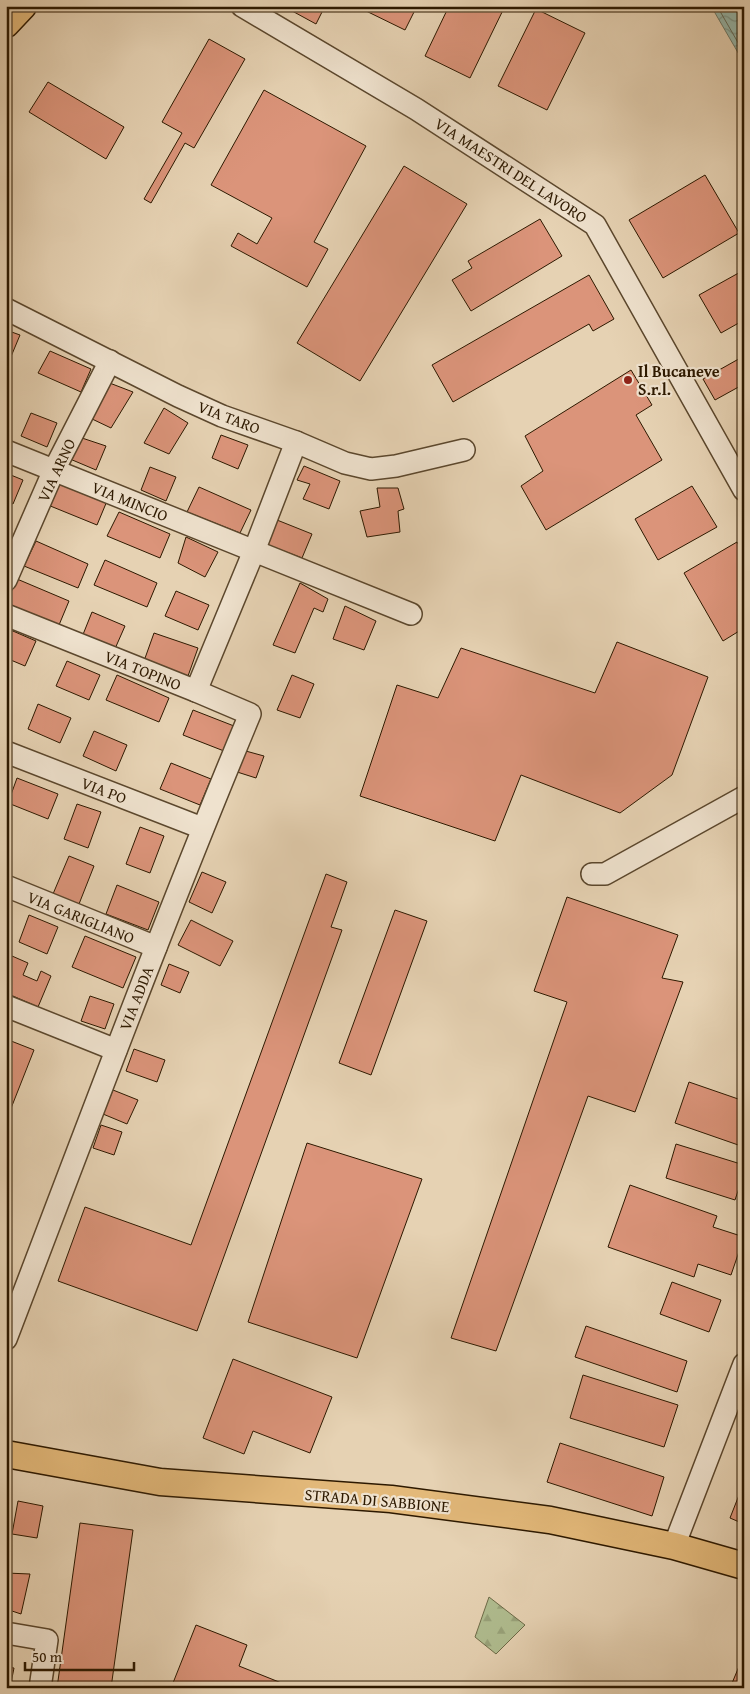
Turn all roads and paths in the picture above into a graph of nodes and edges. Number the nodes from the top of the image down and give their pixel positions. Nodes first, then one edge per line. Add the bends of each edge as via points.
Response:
1 (23, 6) edge
2 (242, 6) edge
3 (6, 24) edge
4 (6, 309) edge
5 (110, 361) junction
6 (296, 442) junction
7 (6, 450) edge
8 (464, 450) dead end
9 (54, 470) junction
10 (744, 490) edge
11 (254, 551) junction
12 (6, 580) edge
13 (411, 614) dead end
14 (6, 615) edge
15 (196, 691) junction
16 (6, 752) edge
17 (744, 797) edge
18 (202, 828) junction
19 (592, 874) dead end
20 (6, 886) edge
21 (156, 947) junction
22 (6, 1006) edge
23 (116, 1050) junction
24 (6, 1339) edge
25 (744, 1364) edge
26 (6, 1454) edge
27 (674, 1546) junction
28 (744, 1566) edge
29 (6, 1633) edge
30 (40, 1688) edge

1 - 3 main road
2 - 10 street, VIA MAESTRI DEL LAVORO via 416,109 595,224
4 - 5 street, VIA TARO
5 - 6 street, VIA TARO via 222,416
5 - 9 street, VIA ARNO
6 - 8 street, VIA TARO via 345,463 371,470
6 - 11 street
7 - 9 street, VIA MINCIO
9 - 11 street, VIA MINCIO
9 - 12 street, VIA ARNO
11 - 13 street, VIA MINCIO
11 - 15 street, VIA TOPINO
14 - 15 street, VIA TOPINO
15 - 18 street, VIA ADDA via 250,714
16 - 18 street, VIA PO
17 - 19 street via 605,874
18 - 21 street, VIA ADDA
20 - 21 street, VIA GARIGLIANO
21 - 23 street, VIA ADDA
22 - 23 street
23 - 24 street, VIA ADDA
25 - 27 street
26 - 27 main road, STRADA DI SABBIONE via 160,1482 391,1499 550,1520
27 - 28 main road, STRADA DI SABBIONE
29 - 30 street via 48,1640

